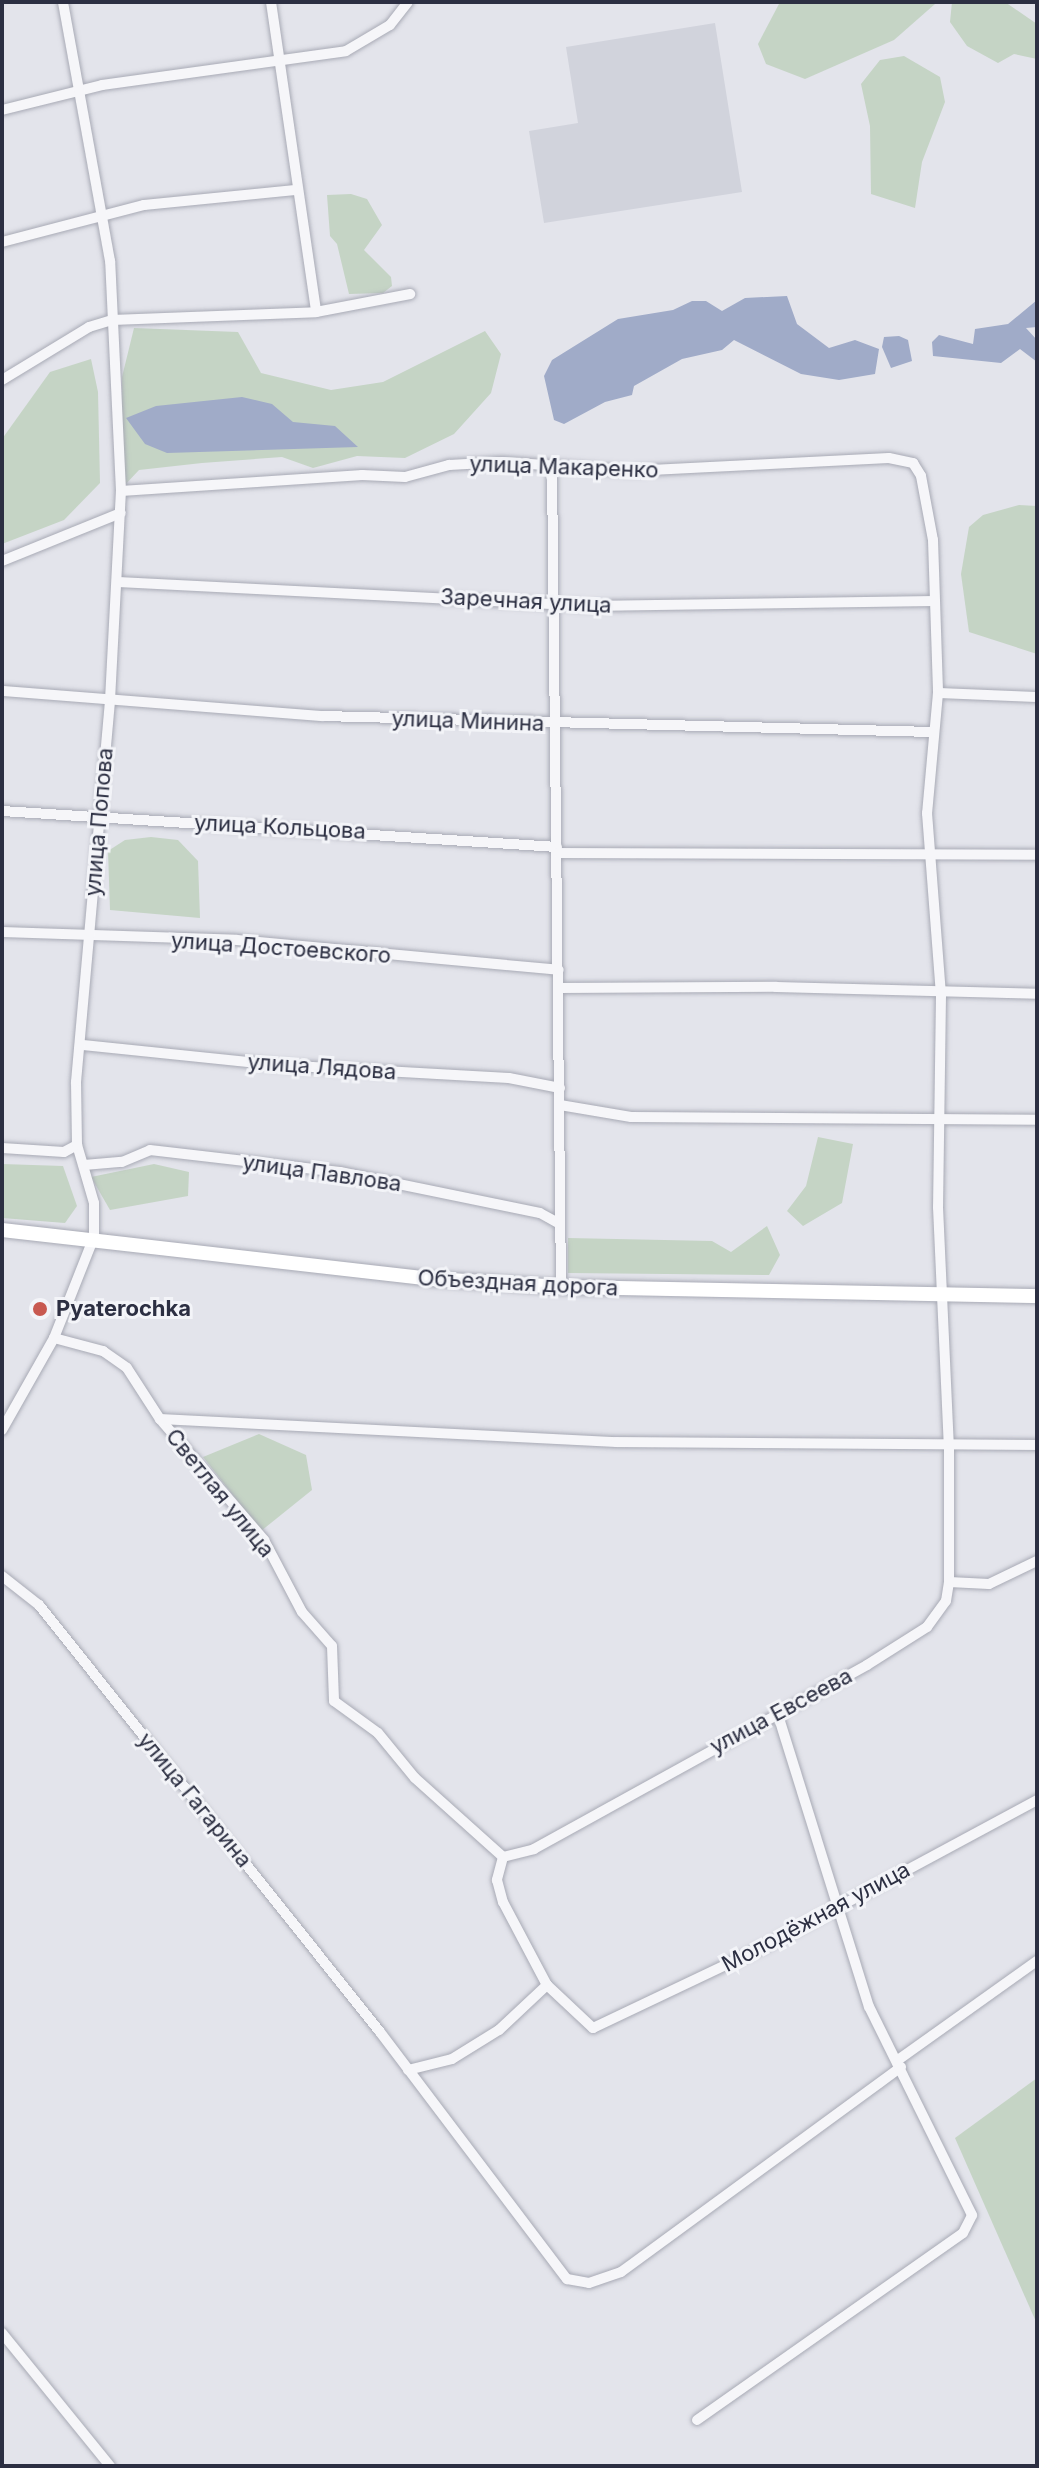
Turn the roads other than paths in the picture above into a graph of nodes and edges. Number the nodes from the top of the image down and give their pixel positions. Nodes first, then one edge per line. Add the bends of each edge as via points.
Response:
1 (63, 2) edge
2 (271, 2) edge
3 (408, 2) edge
4 (279, 64) junction
5 (80, 89) junction
6 (2, 110) edge
7 (295, 190) junction
8 (102, 213) junction
9 (2, 242) edge
10 (410, 294) dead end
11 (316, 312) junction
12 (112, 320) junction
13 (2, 380) edge
14 (552, 468) junction
15 (121, 491) junction
16 (121, 513) junction
17 (2, 561) edge
18 (118, 582) junction
19 (935, 601) junction
20 (555, 602) junction
21 (2, 691) edge
22 (938, 693) junction
23 (1037, 697) edge
24 (110, 700) junction
25 (557, 724) junction
26 (934, 732) junction
27 (2, 811) edge
28 (100, 817) junction
29 (557, 850) junction
30 (1037, 855) edge
31 (933, 857) junction
32 (2, 932) edge
33 (89, 939) junction
34 (559, 970) junction
35 (559, 988) junction
36 (1037, 994) edge
37 (941, 995) junction
38 (83, 1045) junction
39 (560, 1088) junction
40 (560, 1105) junction
41 (1037, 1120) edge
42 (940, 1122) junction
43 (77, 1145) junction
44 (2, 1148) edge
45 (84, 1165) junction
46 (558, 1223) junction
47 (2, 1230) edge
48 (94, 1237) junction
49 (561, 1287) junction
50 (942, 1294) junction
51 (1037, 1296) edge
52 (54, 1338) junction
53 (160, 1419) junction
54 (2, 1430) edge
55 (1037, 1445) edge
56 (949, 1446) junction
57 (1037, 1561) edge
58 (2, 1576) edge
59 (949, 1582) junction
60 (777, 1712) junction
61 (1037, 1800) edge
62 (503, 1857) junction
63 (835, 1907) junction
64 (1037, 1961) edge
65 (547, 1985) junction
66 (899, 2064) junction
67 (408, 2070) junction
68 (2, 2333) edge
69 (697, 2420) dead end
70 (110, 2466) edge

1 - 5 street, улица Попова
2 - 4 street
3 - 4 street via 390,25 346,51
4 - 5 street
4 - 7 street
5 - 6 street
5 - 8 street, улица Попова
7 - 8 street
7 - 11 street
8 - 9 street
8 - 12 street, улица Попова
10 - 11 street
11 - 12 street
12 - 13 street via 89,327
12 - 15 street, улица Попова
14 - 15 street, улица Макаренко via 502,462 449,465 405,477 362,475
14 - 19 street, улица Макаренко via 699,470 889,458 913,463 928,503
14 - 20 street
15 - 16 street, улица Попова
16 - 17 street
16 - 18 street, улица Попова
18 - 20 street, Заречная улица
18 - 24 street, улица Попова
19 - 20 street, Заречная улица via 585,606
19 - 22 street
20 - 25 street
21 - 24 street, улица Минина
22 - 23 street
22 - 26 street
24 - 25 street, улица Минина via 322,716
24 - 28 street, улица Попова
25 - 26 street, улица Минина
25 - 29 street
26 - 31 street via 927,813
27 - 28 street, улица Кольцова
28 - 29 street, улица Кольцова
28 - 33 street, улица Попова
29 - 31 street, улица Кольцова
29 - 34 street
30 - 31 street, улица Кольцова
31 - 37 street
32 - 33 street, улица Достоевского
33 - 34 street, улица Достоевского via 237,940
33 - 38 street, улица Попова
34 - 35 street
35 - 37 street via 776,987
35 - 39 street
36 - 37 street
37 - 42 street
38 - 39 street, улица Лядова via 277,1065 509,1078
38 - 43 street, улица Попова via 76,1082
39 - 40 street
40 - 42 street via 631,1117
40 - 46 street
41 - 42 street
42 - 50 street
43 - 44 street via 64,1152
43 - 45 street, улица Попова
45 - 46 street, улица Павлова via 122,1162 150,1150 340,1172 540,1213
45 - 48 street, улица Попова via 94,1203
46 - 49 street
47 - 48 main road, Объездная дорога
48 - 49 main road, Объездная дорога via 313,1268
48 - 52 street
49 - 50 main road, Объездная дорога
50 - 51 main road, Объездная дорога
50 - 56 street
52 - 53 street, Светлая улица via 116,1357
52 - 54 street
53 - 56 street via 616,1442
53 - 62 street, Светлая улица via 264,1540 302,1612 332,1646 334,1701 378,1733 415,1778
55 - 56 street
56 - 59 street
57 - 59 street via 989,1584
58 - 67 street, улица Гагарина via 39,1605
59 - 60 street, улица Евсеева via 946,1601 927,1627
60 - 62 street, улица Евсеева via 534,1849
60 - 63 street
61 - 63 street, Молодёжная улица
62 - 65 street via 498,1890
63 - 65 street, Молодёжная улица via 593,2028
63 - 66 street via 869,2007
64 - 66 street
65 - 67 street via 499,2030 452,2059
66 - 67 street, улица Гагарина via 621,2272 589,2283 567,2279
66 - 69 street via 972,2215 963,2233
68 - 70 street

